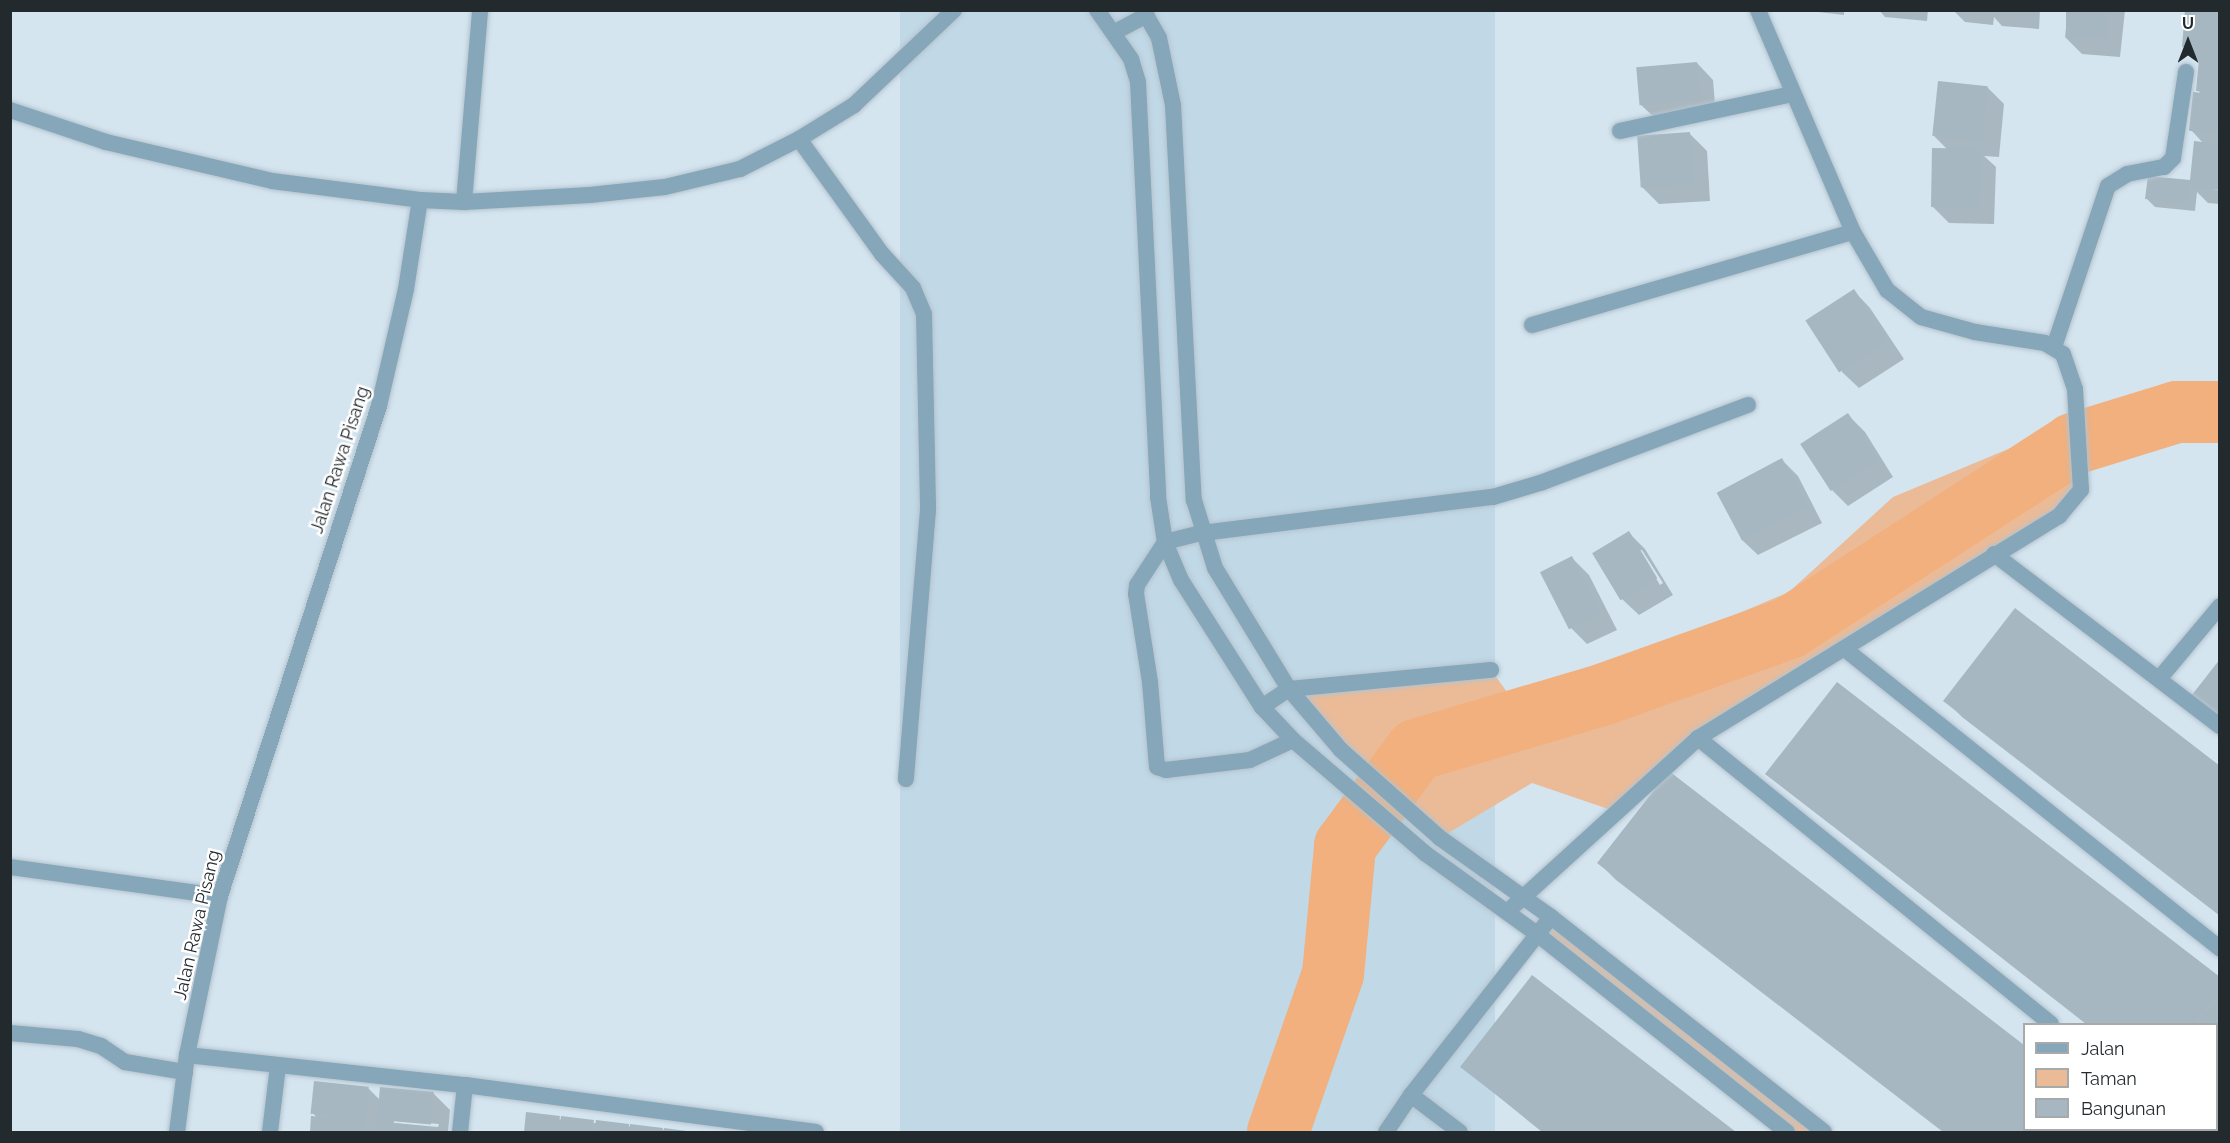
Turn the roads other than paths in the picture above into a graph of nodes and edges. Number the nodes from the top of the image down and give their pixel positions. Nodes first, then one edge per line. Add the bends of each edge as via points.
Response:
1 (480, 10) edge
2 (954, 10) edge
3 (1097, 10) edge
4 (1758, 10) edge
5 (1145, 13) edge
6 (1115, 32) junction
7 (2186, 72) dead end
8 (1792, 94) junction
9 (10, 110) edge
10 (1620, 131) dead end
11 (799, 139) junction
12 (420, 200) junction
13 (464, 202) junction
14 (1853, 232) junction
15 (1532, 325) dead end
16 (2054, 347) junction
17 (1748, 405) dead end
18 (1202, 533) junction
19 (1165, 542) junction
20 (1994, 554) junction
21 (2220, 606) edge
22 (1846, 650) junction
23 (1491, 670) dead end
24 (2158, 680) junction
25 (1289, 689) junction
26 (1262, 707) junction
27 (2220, 726) edge
28 (1698, 738) junction
29 (1293, 740) junction
30 (906, 779) dead end
31 (10, 867) edge
32 (220, 896) junction
33 (1522, 896) junction
34 (1507, 912) junction
35 (1551, 917) junction
36 (1537, 934) junction
37 (2220, 949) edge
38 (2050, 1023) edge
39 (10, 1033) edge
40 (187, 1055) junction
41 (278, 1065) junction
42 (185, 1072) junction
43 (465, 1086) junction
44 (1411, 1095) junction
45 (177, 1132) edge
46 (270, 1132) edge
47 (460, 1132) edge
48 (816, 1132) edge
49 (1386, 1132) edge
50 (1460, 1132) edge
51 (1787, 1132) edge
52 (1824, 1132) edge

1 - 13 street
2 - 11 street via 854,105
3 - 6 street
4 - 8 street
5 - 6 street
5 - 18 street via 1169,71 1173,105 1194,500
6 - 19 street via 1131,59 1139,93 1158,497
7 - 16 street via 2173,158 2164,167 2127,174 2108,186
8 - 10 street
8 - 14 street
9 - 12 street via 182,162 272,181
11 - 13 street via 740,169 665,187
11 - 30 street via 882,254 913,288 924,314 928,510
12 - 13 street
12 - 32 street, Jalan Rawa Pisang via 406,290 379,406
14 - 15 street
14 - 16 street via 1875,275 1901,304 1921,317
16 - 20 street via 2070,367 2075,389 2083,473 2081,490 2069,507
17 - 18 street via 1493,497
18 - 19 street
18 - 25 street via 1215,568
19 - 26 street via 1181,580
19 - 29 street via 1137,585 1136,594 1150,682 1157,767 1166,770 1250,760
20 - 22 street
20 - 24 street
21 - 24 street
22 - 28 street
22 - 37 street
23 - 25 street
24 - 27 street
25 - 26 street
25 - 33 street via 1341,750 1440,838
26 - 29 street
28 - 33 street
28 - 38 street
29 - 34 street via 1426,854
31 - 32 street
32 - 40 street, Jalan Rawa Pisang
33 - 34 street
33 - 35 street
34 - 36 street
35 - 36 street
35 - 52 street
36 - 44 street
36 - 51 street
39 - 42 street via 78,1039 101,1046 125,1062
40 - 41 street
40 - 42 street, Jalan Rawa Pisang
41 - 43 street
41 - 46 street
42 - 45 street, Jalan Rawa Pisang
43 - 47 street
43 - 48 street
44 - 49 street
44 - 50 street

